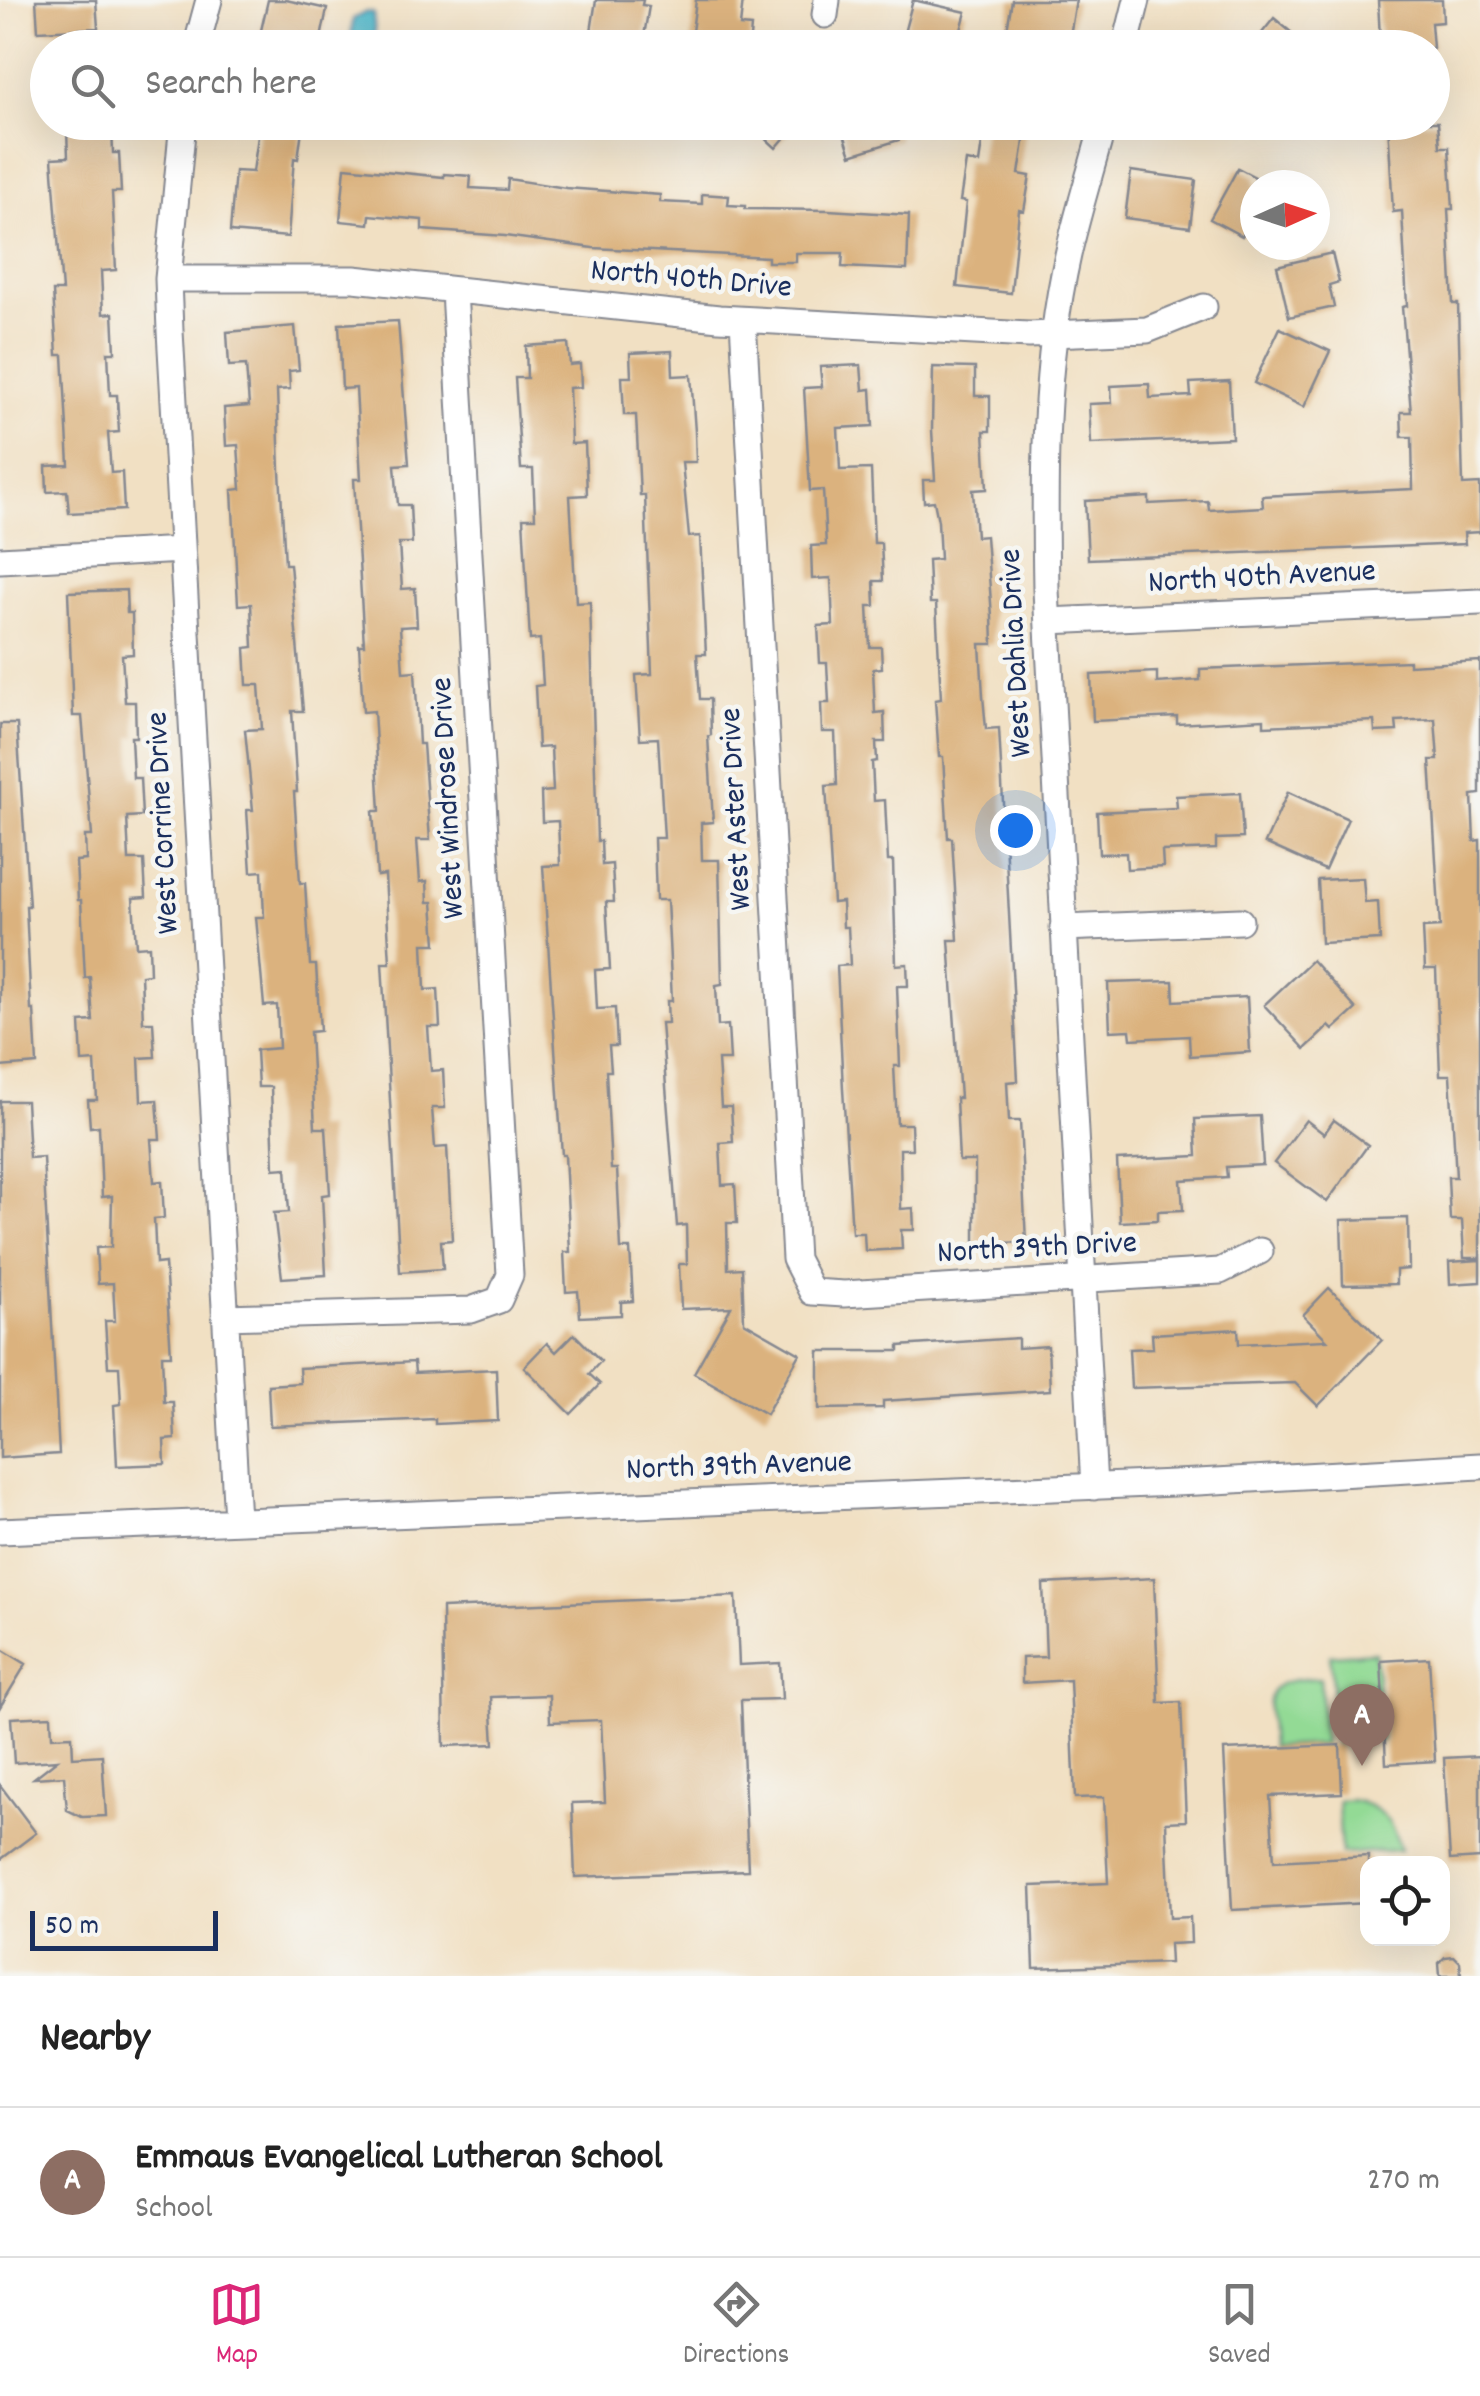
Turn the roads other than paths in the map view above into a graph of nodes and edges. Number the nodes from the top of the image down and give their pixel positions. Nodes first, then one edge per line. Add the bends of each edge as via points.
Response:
1 (209, 0) edge
2 (1137, 0) edge
3 (201, 30) edge
4 (1130, 30) edge
5 (180, 140) edge
6 (1099, 140) edge
7 (168, 279) junction
8 (454, 291) junction
9 (1204, 307) dead end
10 (743, 320) junction
11 (1055, 334) junction
12 (182, 550) junction
13 (0, 560) edge
14 (1480, 602) edge
15 (1048, 621) junction
16 (1240, 921) dead end
17 (1064, 928) junction
18 (1260, 1251) dead end
19 (1084, 1280) junction
20 (812, 1292) joint
21 (225, 1318) junction
22 (1480, 1466) edge
23 (1094, 1486) junction
24 (237, 1520) junction
25 (0, 1531) edge

1 - 3 street
2 - 4 street
5 - 7 street, West Corrine Drive
6 - 11 street, West Dahlia Drive
7 - 8 street, North 40th Drive via 338,278
7 - 12 street, West Corrine Drive
8 - 10 street, North 40th Drive
8 - 21 street, West Windrose Drive via 510,1275 498,1300 471,1310
9 - 11 street, North 40th Drive via 1148,330
10 - 11 street, North 40th Drive
10 - 20 street, West Aster Drive via 795,1259
11 - 15 street, West Dahlia Drive via 1043,460
12 - 13 street
12 - 21 street, West Corrine Drive
14 - 15 street, North 40th Avenue
15 - 17 street, West Dahlia Drive
16 - 17 street
17 - 19 street, West Dahlia Drive
18 - 19 street, North 39th Drive via 1220,1271
19 - 20 street, North 39th Drive
19 - 23 street, West Dahlia Drive
21 - 24 street, West Corrine Drive
22 - 23 street, North 39th Avenue
23 - 24 street, North 39th Avenue
24 - 25 street, North 39th Avenue

